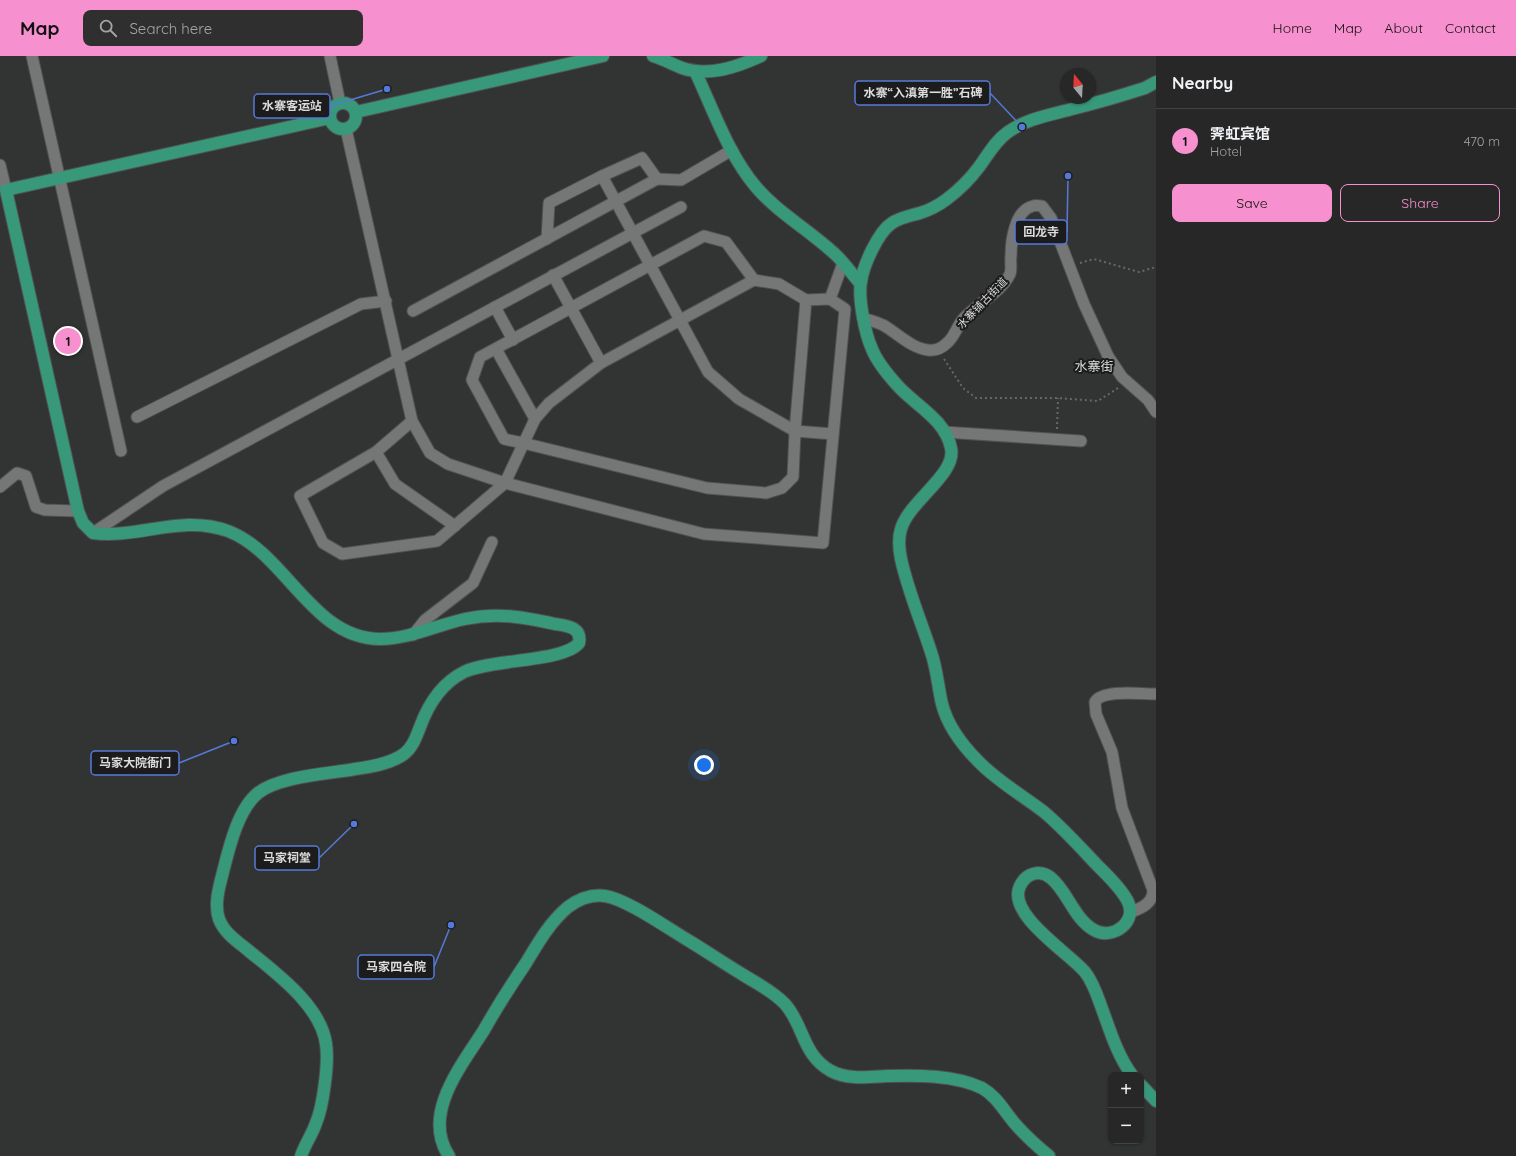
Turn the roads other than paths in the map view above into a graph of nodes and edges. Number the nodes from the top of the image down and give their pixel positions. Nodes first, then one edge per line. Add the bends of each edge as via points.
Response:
1 (32, 56) edge
2 (330, 56) edge
3 (603, 56) edge
4 (653, 56) edge
5 (762, 56) edge
6 (695, 71) junction
7 (1156, 82) edge
8 (340, 103) junction
9 (356, 112) junction
10 (330, 118) junction
11 (346, 129) junction
12 (732, 150) junction
13 (0, 165) edge
14 (602, 176) junction
15 (60, 178) junction
16 (657, 179) junction
17 (6, 190) junction
18 (616, 202) junction
19 (681, 207) dead end
20 (632, 233) junction
21 (547, 239) junction
22 (843, 263) junction
23 (650, 265) junction
24 (553, 275) junction
25 (754, 280) junction
26 (860, 284) junction
27 (830, 299) junction
28 (806, 300) junction
29 (386, 301) junction
30 (495, 307) junction
31 (571, 308) junction
32 (413, 311) dead end
33 (863, 318) junction
34 (680, 321) junction
35 (512, 340) junction
36 (496, 349) junction
37 (398, 359) junction
38 (601, 363) junction
39 (1156, 412) edge
40 (137, 417) dead end
41 (535, 419) junction
42 (412, 421) junction
43 (795, 431) junction
44 (944, 432) junction
45 (833, 434) junction
46 (1081, 441) dead end
47 (523, 443) junction
48 (121, 450) dead end
49 (376, 452) junction
50 (505, 483) junction
51 (0, 487) edge
52 (78, 511) junction
53 (455, 526) junction
54 (93, 533) junction
55 (492, 542) dead end
56 (413, 634) junction
57 (1156, 694) edge
58 (1131, 912) junction
59 (1130, 1072) edge
60 (1144, 1088) edge
61 (1156, 1101) edge
62 (301, 1156) edge
63 (449, 1156) edge
64 (1049, 1156) edge

1 - 15 street
2 - 8 street
3 - 9 main road
4 - 6 main road
5 - 6 main road via 721,70
6 - 12 main road
7 - 26 main road via 1145,88 1022,124 1011,130 999,140 971,177 952,196 930,209 899,219 884,229 876,241
8 - 9 main road via 350,104
8 - 10 main road via 333,108
9 - 11 main road via 354,124
10 - 11 main road via 337,128
10 - 15 main road
11 - 29 street
12 - 16 street via 682,180
12 - 22 main road via 750,180 766,198
13 - 17 street
14 - 16 street via 642,158
14 - 18 street
14 - 21 street via 549,203
15 - 17 main road
15 - 48 street
16 - 18 street
17 - 52 main road
18 - 20 street
18 - 21 street
19 - 20 street
20 - 23 street
20 - 24 street
21 - 32 street
22 - 26 main road
22 - 27 street
23 - 25 street via 704,236 726,242
23 - 31 street
23 - 34 street
24 - 30 street
24 - 31 street
25 - 28 street via 779,284
25 - 34 street
26 - 33 main road
27 - 28 street
27 - 45 street via 845,309
28 - 43 street
29 - 37 street
29 - 40 street via 361,304
30 - 35 street
30 - 37 street
31 - 35 street
31 - 38 street
33 - 39 street, 水寨铺古街道 via 882,325 920,348 942,348 949,342 964,318 1006,281 1010,272 1013,234 1017,221 1024,210 1032,206 1042,206 1051,218 1101,342 1115,367 1127,382 1148,400
33 - 44 main road via 871,348 881,365 897,386 928,412
34 - 38 street
34 - 43 street via 708,372 739,399
35 - 36 street
36 - 41 street
36 - 47 street via 480,357 472,380 504,439
37 - 42 street
37 - 54 street via 163,486
38 - 41 street via 549,403
41 - 47 street
42 - 49 street
42 - 50 street via 430,453 448,464
43 - 45 street
43 - 47 street via 793,477 782,488 766,493 707,488
44 - 46 street
44 - 58 main road via 952,450 950,464 906,516 899,541 905,575 934,661 946,717 959,740 979,763 1055,821 1112,881 1127,899
45 - 50 street via 824,542 704,534
47 - 50 street
49 - 53 street via 395,484
49 - 53 street via 300,496 323,543 342,554 437,541
50 - 53 street
51 - 52 street via 17,473 26,476 36,507 45,510
52 - 54 main road via 83,523
54 - 56 main road via 118,534 187,524 218,528 236,535 256,548 322,614 346,632 379,639
55 - 56 street via 473,584 425,620
56 - 62 main road via 465,619 503,615 572,628 576,631 579,644 563,653 488,665 464,672 436,696 414,741 404,754 395,760 271,786 253,798 242,815 222,876 217,904 220,921 233,938 284,980 304,1002 320,1025 326,1045 326,1070 318,1117
57 - 58 street via 1103,696 1097,700 1095,707 1112,752 1122,808 1153,890 1148,902
58 - 59 main road via 1128,921 1120,929 1102,933 1090,927 1081,918 1059,887 1046,875 1038,873 1029,876 1023,881 1018,892 1019,902 1027,917 1088,976 1115,1044
60 - 61 main road
63 - 64 main road via 442,1144 438,1127 444,1099 457,1074 544,934 569,907 581,899 593,896 608,897 625,904 777,996 791,1012 811,1053 831,1071 843,1076 927,1077 972,1084 996,1098 1016,1124

